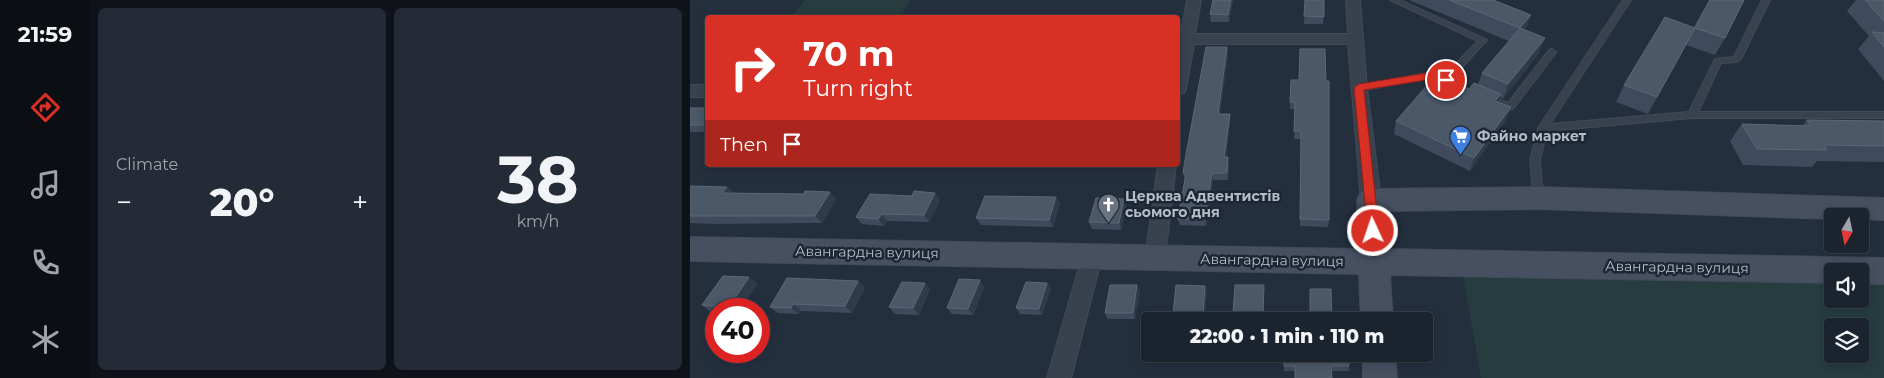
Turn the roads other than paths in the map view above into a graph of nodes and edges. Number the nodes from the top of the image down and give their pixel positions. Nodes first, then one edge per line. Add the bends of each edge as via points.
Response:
1 (1194, 0) edge
2 (1353, 0) edge
3 (1394, 0) edge
4 (1627, 0) edge
5 (1766, 0) edge
6 (1187, 39) junction
7 (1356, 39) junction
8 (1552, 52) dead end
9 (1180, 77) edge
10 (1446, 80) junction
11 (1455, 84) edge
12 (1359, 88) junction
13 (690, 91) edge
14 (705, 91) edge
15 (1492, 100) edge
16 (1692, 115) junction
17 (1882, 115) dead end
18 (1543, 128) junction
19 (1167, 167) edge
20 (1538, 198) junction
21 (1371, 200) junction
22 (1884, 209) edge
23 (690, 249) edge
24 (1092, 257) junction
25 (1156, 258) junction
26 (1374, 262) junction
27 (1884, 271) edge
28 (1377, 312) edge
29 (1379, 362) edge
30 (1059, 378) edge
31 (1380, 378) edge

1 - 6 street
2 - 7 street
3 - 10 lane via 1483,40
4 - 18 lane
5 - 16 lane via 1737,59 1718,61
6 - 7 street
6 - 9 street
7 - 12 street
8 - 15 lane via 1510,107
10 - 11 lane
10 - 12 lane via 1433,75
12 - 21 street
13 - 14 street
16 - 17 lane
16 - 18 lane
18 - 20 lane via 1535,160
19 - 25 street
20 - 21 street
20 - 22 street
21 - 26 street
23 - 24 street, Авангардна вулиця
24 - 25 street, Авангардна вулиця
24 - 30 street
25 - 26 street, Авангардна вулиця
26 - 27 street, Авангардна вулиця
26 - 28 street
29 - 31 street

